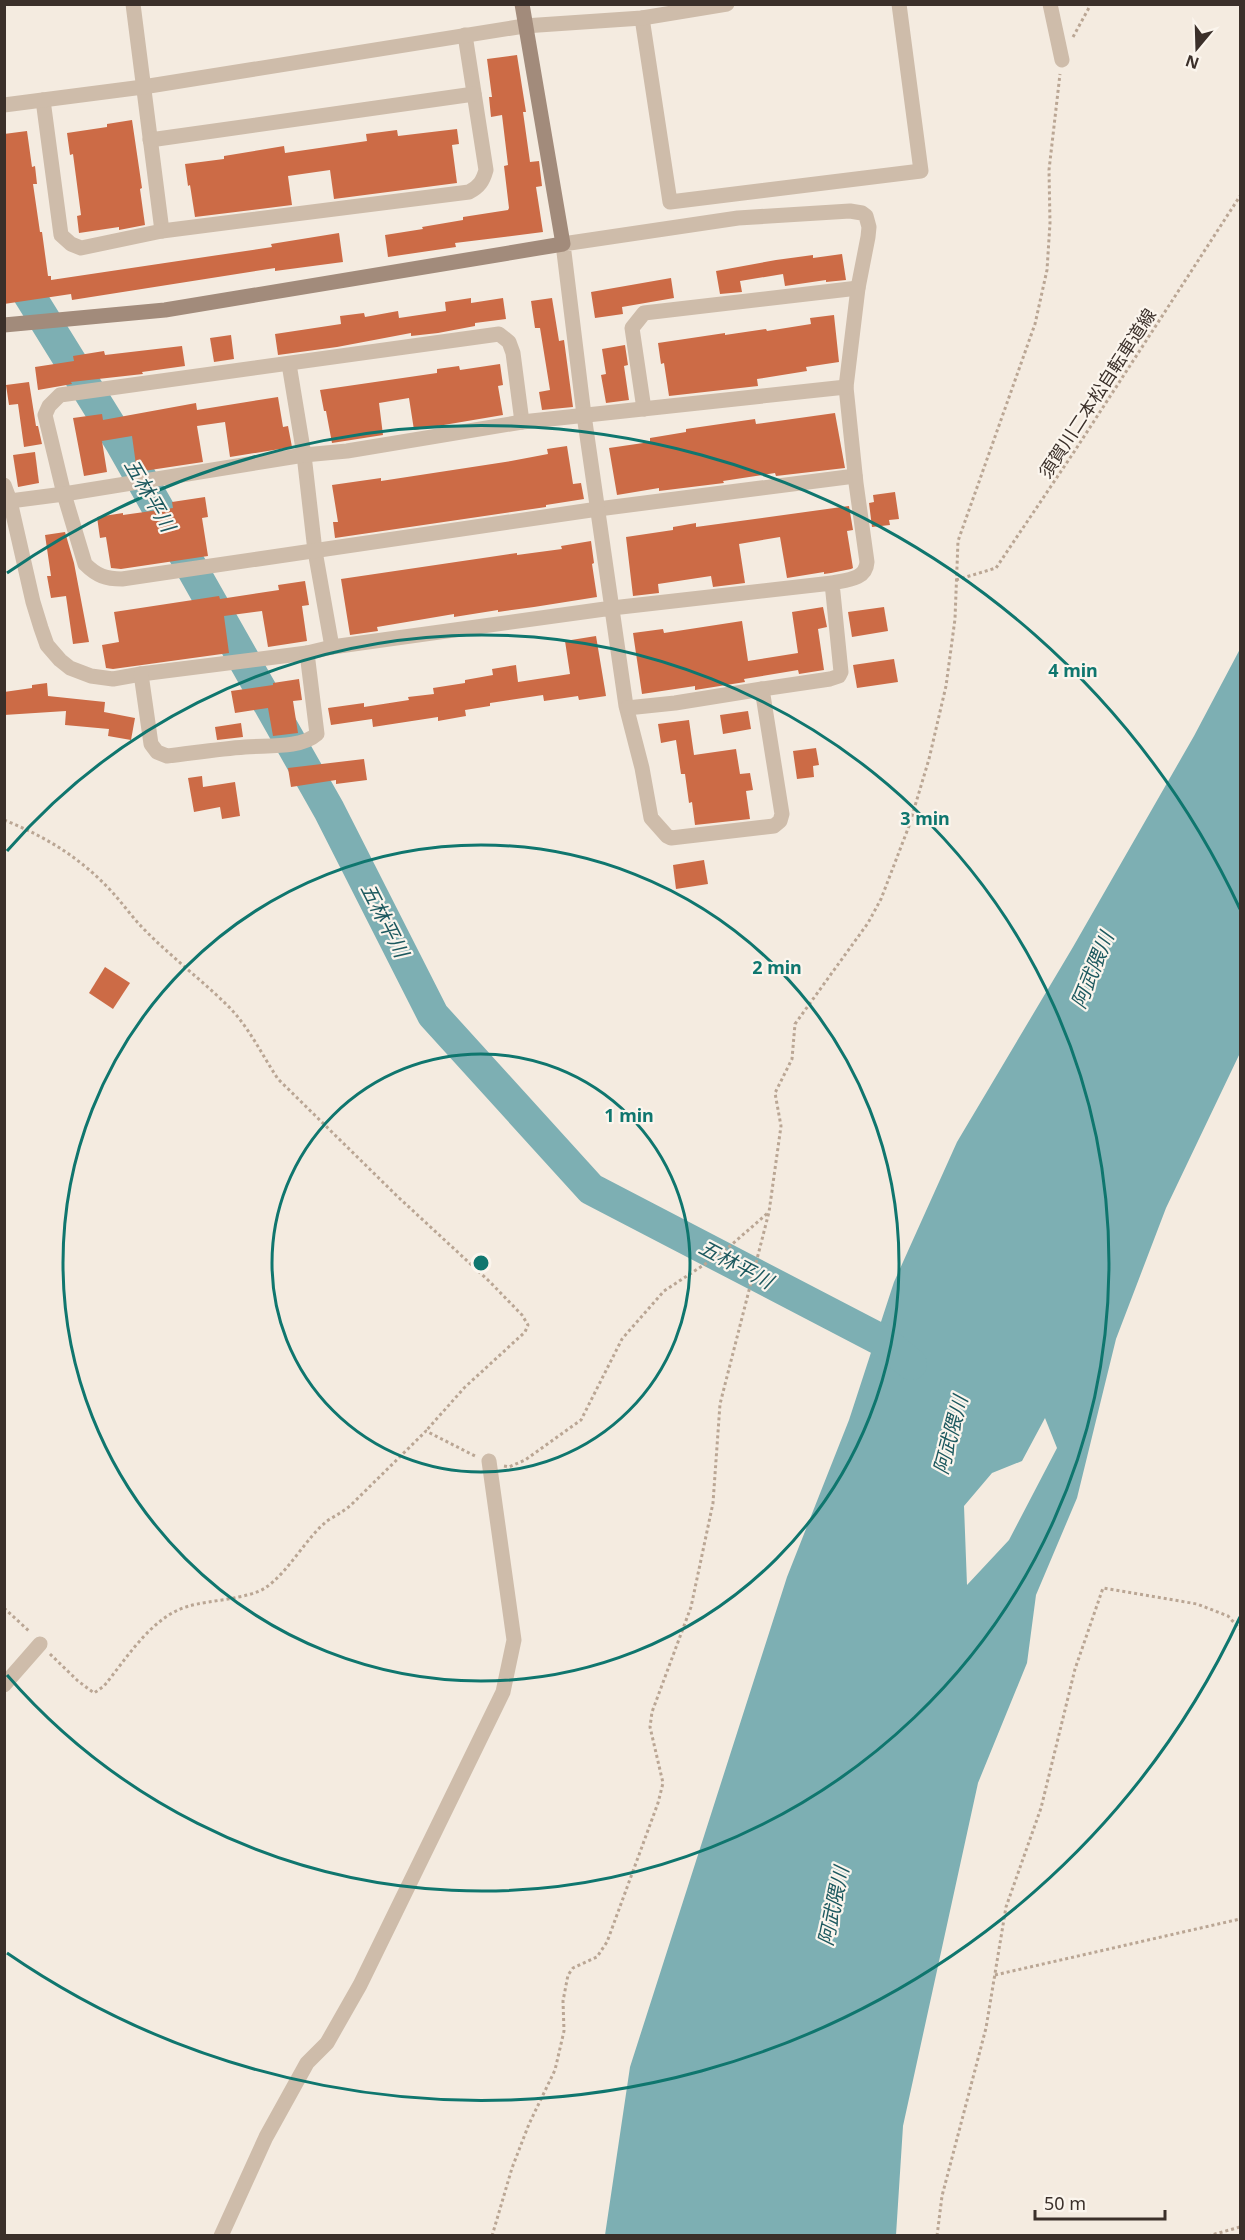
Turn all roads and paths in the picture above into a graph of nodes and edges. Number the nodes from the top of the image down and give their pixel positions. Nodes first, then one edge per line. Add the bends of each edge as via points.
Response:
1 (133, 4) edge
2 (522, 4) edge
3 (727, 4) edge
4 (899, 4) edge
5 (1050, 4) edge
6 (1091, 4) edge
7 (642, 18) junction
8 (524, 26) junction
9 (465, 35) junction
10 (1062, 60) junction
11 (143, 87) junction
12 (474, 94) junction
13 (43, 100) junction
14 (4, 105) edge
15 (150, 140) junction
16 (1240, 196) edge
17 (162, 231) junction
18 (563, 244) junction
19 (858, 288) junction
20 (4, 325) edge
21 (289, 364) junction
22 (846, 387) junction
23 (644, 409) junction
24 (584, 415) junction
25 (522, 422) junction
26 (304, 455) junction
27 (855, 476) junction
28 (4, 485) edge
29 (64, 494) junction
30 (10, 501) junction
31 (598, 509) junction
32 (315, 551) junction
33 (956, 580) junction
34 (832, 583) junction
35 (612, 608) junction
36 (332, 647) junction
37 (307, 653) junction
38 (141, 674) junction
39 (762, 688) junction
40 (627, 708) junction
41 (4, 820) edge
42 (769, 1212) junction
43 (426, 1431) junction
44 (489, 1461) junction
45 (4, 1608) edge
46 (1240, 1629) edge
47 (40, 1644) junction
48 (4, 1685) edge
49 (1240, 1919) edge
50 (995, 1975) junction
51 (1240, 2228) edge
52 (221, 2235) edge
53 (492, 2235) edge
54 (937, 2235) edge
55 (1208, 2235) edge

1 - 11 street
2 - 8 street
3 - 7 street
4 - 7 street via 921,171 670,202
5 - 10 street
6 - 10 path
7 - 8 street
8 - 9 street
8 - 18 street
9 - 11 street
9 - 12 street
10 - 33 path via 1049,170 1047,270 1039,310 958,541
11 - 13 street
11 - 15 street
12 - 15 street
12 - 17 street via 486,170 483,179 469,192
13 - 14 street
13 - 17 street via 61,235 81,248
15 - 17 street
16 - 33 path, 須賀川二本松自転車道線 via 996,568
18 - 19 street via 738,218 850,210 866,216 869,227
18 - 20 street via 165,310
18 - 24 street
19 - 22 street
19 - 23 street via 644,313 632,328
21 - 25 street via 499,334 509,342 513,353
21 - 26 street
21 - 29 street via 60,395 45,415
22 - 23 street
22 - 27 street
23 - 24 street
24 - 25 street
24 - 31 street
25 - 26 street
26 - 29 street
26 - 32 street
27 - 31 street
27 - 34 street via 867,570 861,576
28 - 30 street
29 - 30 street
29 - 32 street via 85,564 108,579
30 - 38 street via 47,645 70,668 91,676 113,679
31 - 32 street
31 - 35 street
32 - 36 street
33 - 42 path via 946,687 909,826 868,923 795,1024 792,1059 775,1093 781,1126
34 - 35 street
34 - 39 street via 839,676
35 - 36 street
35 - 40 street
36 - 37 street
37 - 38 street
37 - 38 street via 317,734 286,744 167,756 158,752 151,744
39 - 40 street
39 - 40 street via 782,814 774,826 667,836 651,818
41 - 43 path via 62,848 112,891 140,925 229,1007 253,1036 278,1079 522,1315 528,1325 525,1332 464,1388
42 - 44 path via 722,1253 664,1291 622,1339 581,1420 525,1460 509,1467
42 - 53 path via 720,1404 713,1503 691,1607 652,1712 650,1727 663,1784 658,1803 606,1942 597,1957 573,1968 568,1975 563,2001 564,2031 555,2070 512,2168
43 - 44 path
43 - 47 path via 348,1508 328,1521 264,1588 177,1610 156,1625 94,1693
44 - 52 street via 514,1641 503,1692 360,1985 327,2043 307,2063 266,2137
45 - 47 path
46 - 50 path via 1228,1616 1197,1604 1103,1588 1075,1669 1041,1808 1006,1907
47 - 48 street
49 - 50 path
50 - 54 path via 986,2028 942,2196
51 - 55 path

